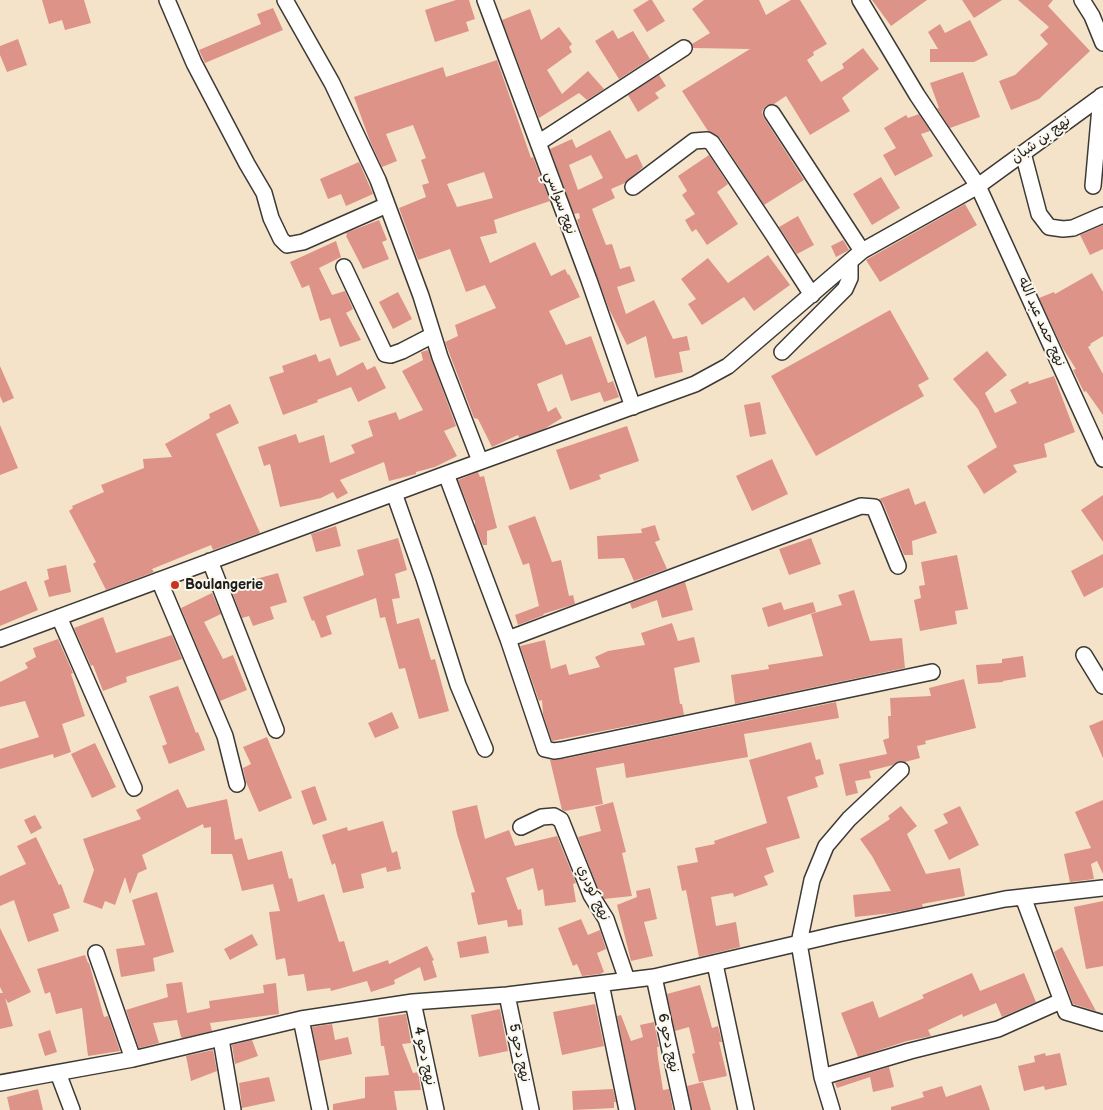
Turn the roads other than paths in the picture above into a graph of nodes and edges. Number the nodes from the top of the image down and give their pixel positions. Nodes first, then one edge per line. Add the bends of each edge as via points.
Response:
1 (167, 0) edge
2 (285, 0) edge
3 (485, 0) edge
4 (860, 0) edge
5 (1082, 0) edge
6 (1103, 43) edge
7 (684, 48) dead end
8 (1102, 96) edge
9 (772, 113) dead end
10 (538, 144) junction
11 (1023, 153) junction
12 (978, 186) junction
13 (1093, 186) dead end
14 (633, 187) dead end
15 (388, 205) junction
16 (1103, 215) edge
17 (862, 251) junction
18 (850, 262) junction
19 (344, 267) dead end
20 (812, 295) junction
21 (433, 335) junction
22 (782, 352) dead end
23 (633, 407) junction
24 (1103, 459) edge
25 (480, 461) junction
26 (446, 474) junction
27 (394, 493) junction
28 (210, 561) junction
29 (898, 566) dead end
30 (159, 580) junction
31 (59, 617) junction
32 (0, 639) edge
33 (508, 639) junction
34 (1084, 655) dead end
35 (932, 672) dead end
36 (1103, 686) edge
37 (276, 730) dead end
38 (485, 749) dead end
39 (901, 770) dead end
40 (237, 784) dead end
41 (134, 788) dead end
42 (521, 827) dead end
43 (1103, 888) edge
44 (1022, 898) junction
45 (799, 944) junction
46 (96, 953) dead end
47 (715, 964) junction
48 (654, 977) junction
49 (627, 980) junction
50 (602, 984) junction
51 (507, 996) junction
52 (1061, 1001) junction
53 (413, 1002) junction
54 (301, 1019) junction
55 (1103, 1023) edge
56 (221, 1039) junction
57 (133, 1059) junction
58 (58, 1073) junction
59 (822, 1077) junction
60 (0, 1083) edge
61 (72, 1110) edge
62 (233, 1110) edge
63 (320, 1110) edge
64 (436, 1110) edge
65 (530, 1110) edge
66 (627, 1110) edge
67 (683, 1110) edge
68 (746, 1110) edge
69 (832, 1110) edge

1 - 15 street via 194,63 264,193 271,218 287,245 303,242
2 - 15 street via 332,83
3 - 10 street, نهج سواسي
4 - 12 street, نهج حمد عبد الله via 917,95
5 - 6 street
7 - 10 street
8 - 11 street, نهج بن شبان
8 - 13 street
9 - 17 street
10 - 23 street, نهج سواسي
11 - 12 street, نهج بن شبان
11 - 16 street via 1039,214 1050,227 1073,228
12 - 17 street, نهج بن شبان
12 - 24 street, نهج حمد عبد الله
14 - 20 street via 694,142 707,140 712,143
15 - 21 street
17 - 18 street, نهج بن شبان
18 - 20 street, نهج بن شبان
18 - 22 street via 850,278 845,288
19 - 21 street via 386,354 396,353
20 - 23 street, نهج بن شبان via 728,366 695,384
21 - 25 street
23 - 25 street, نهج بن شبان
25 - 26 street, نهج بن شبان
26 - 27 street, نهج بن شبان
26 - 33 street
27 - 28 street, نهج بن شبان
27 - 38 street via 458,685
28 - 30 street, نهج بن شبان
28 - 37 street
29 - 33 street via 874,507 861,506
30 - 31 street, نهج بن شبان
30 - 40 street via 225,736
31 - 32 street, نهج بن شبان
31 - 41 street
33 - 35 street via 544,749 554,751
34 - 36 street
39 - 45 street via 849,819 826,846 812,880
42 - 49 street, نهج كودري via 542,817 554,816 561,820 591,895 606,919
43 - 44 street
44 - 45 street
44 - 52 street
45 - 47 street
45 - 59 street
46 - 57 street
47 - 48 street
47 - 68 street
48 - 49 street
48 - 67 street, نهج دحو 6
49 - 50 street
50 - 51 street
50 - 66 street
51 - 53 street
51 - 65 street, نهج دحو 5
52 - 55 street via 1066,1012
52 - 59 street via 998,1029
53 - 54 street
53 - 64 street, نهج دحو 4
54 - 56 street
54 - 63 street
56 - 57 street
56 - 62 street
57 - 58 street
58 - 60 street
58 - 61 street
59 - 69 street

